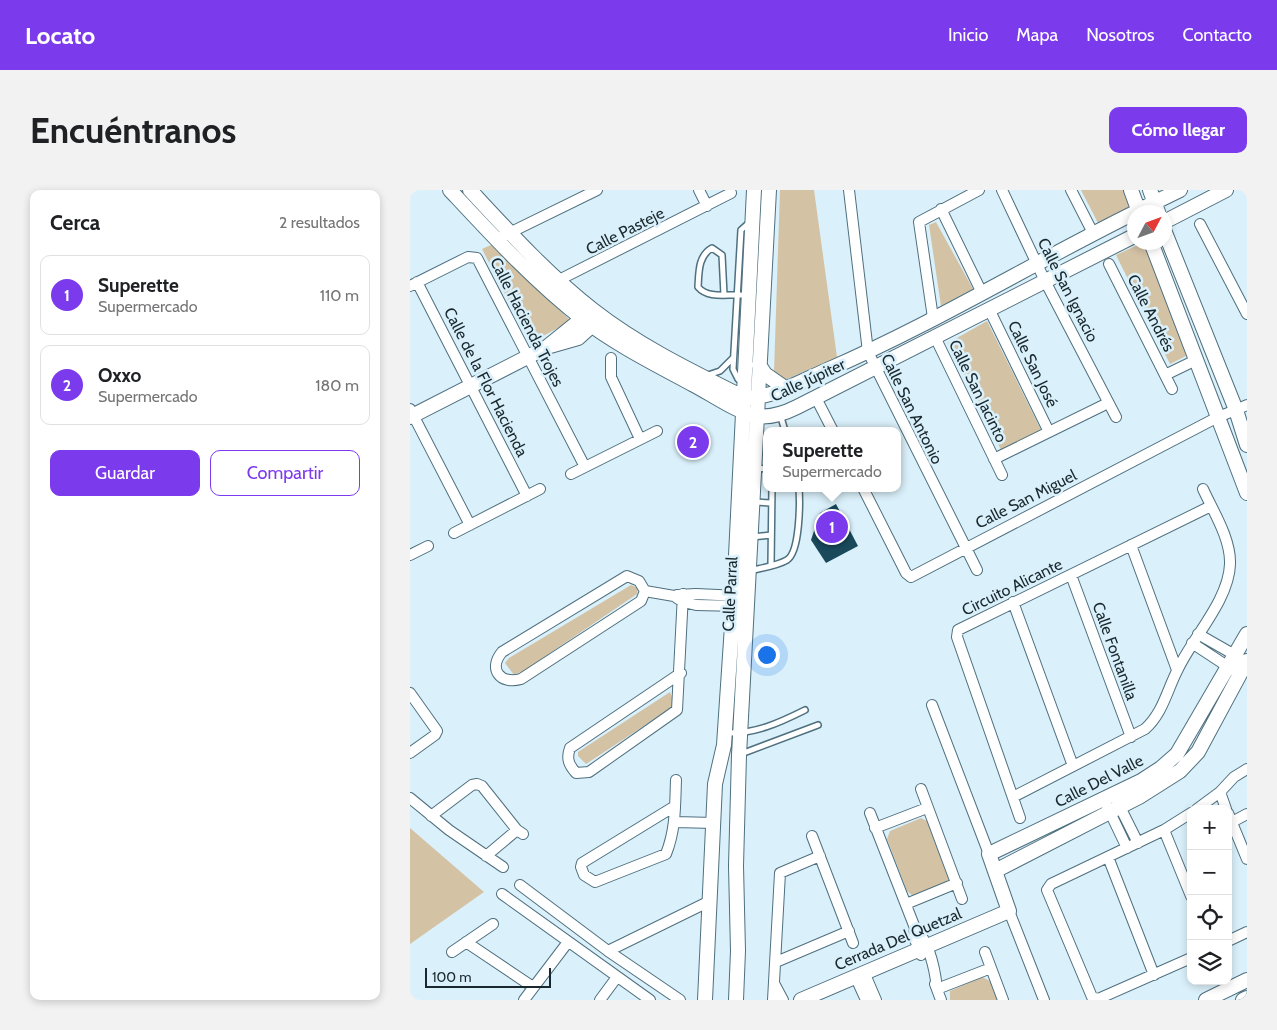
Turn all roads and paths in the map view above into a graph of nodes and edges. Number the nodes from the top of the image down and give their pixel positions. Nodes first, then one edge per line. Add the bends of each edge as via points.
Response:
1 (450, 190) edge
2 (470, 190) edge
3 (597, 190) edge
4 (699, 190) edge
5 (754, 190) edge
6 (768, 190) edge
7 (849, 190) edge
8 (979, 190) edge
9 (1002, 190) edge
10 (1071, 190) edge
11 (1131, 190) edge
12 (1150, 190) edge
13 (1180, 190) edge
14 (1226, 190) edge
15 (731, 193) dead end
16 (1135, 205) edge
17 (1155, 205) edge
18 (1160, 205) edge
19 (707, 206) junction
20 (941, 209) junction
21 (1127, 217) edge
22 (1172, 218) edge
23 (1200, 224) dead end
24 (510, 233) junction
25 (1093, 233) junction
26 (496, 239) junction
27 (1127, 240) edge
28 (1172, 248) edge
29 (1154, 250) edge
30 (1037, 264) junction
31 (1109, 264) dead end
32 (1045, 281) junction
33 (552, 283) junction
34 (414, 284) edge
35 (982, 293) junction
36 (724, 295) junction
37 (744, 295) junction
38 (989, 309) junction
39 (1247, 314) edge
40 (593, 318) junction
41 (933, 318) junction
42 (935, 337) junction
43 (868, 352) junction
44 (528, 357) junction
45 (611, 358) dead end
46 (734, 358) junction
47 (1196, 360) junction
48 (759, 365) junction
49 (875, 367) junction
50 (1165, 375) junction
51 (701, 376) junction
52 (470, 386) junction
53 (785, 388) junction
54 (1172, 389) dead end
55 (816, 398) junction
56 (749, 401) junction
57 (1108, 403) junction
58 (1242, 407) edge
59 (411, 413) edge
60 (780, 414) junction
61 (1116, 417) dead end
62 (1218, 417) junction
63 (784, 427) edge
64 (831, 427) edge
65 (657, 431) dead end
66 (1049, 432) junction
67 (640, 439) junction
68 (1247, 445) edge
69 (994, 459) junction
70 (585, 467) junction
71 (760, 468) edge
72 (572, 474) dead end
73 (1002, 475) dead end
74 (540, 489) dead end
75 (1203, 489) dead end
76 (772, 492) edge
77 (799, 492) edge
78 (865, 492) edge
79 (1247, 493) edge
80 (527, 496) junction
81 (746, 502) junction
82 (772, 503) junction
83 (1211, 506) junction
84 (470, 525) junction
85 (454, 533) dead end
86 (771, 535) junction
87 (751, 537) junction
88 (1131, 545) junction
89 (428, 546) dead end
90 (966, 548) junction
91 (411, 551) edge
92 (770, 565) junction
93 (977, 570) dead end
94 (750, 571) junction
95 (1071, 575) junction
96 (645, 591) junction
97 (680, 597) junction
98 (740, 601) junction
99 (1014, 602) junction
100 (1198, 634) junction
101 (1247, 634) edge
102 (1192, 643) junction
103 (1240, 664) edge
104 (1177, 670) junction
105 (681, 674) junction
106 (410, 693) edge
107 (932, 705) dead end
108 (805, 710) dead end
109 (818, 725) dead end
110 (725, 732) junction
111 (740, 733) junction
112 (1131, 737) junction
113 (410, 753) edge
114 (738, 755) junction
115 (1073, 766) junction
116 (1247, 769) edge
117 (676, 780) dead end
118 (921, 789) dead end
119 (1220, 792) junction
120 (1013, 797) junction
121 (410, 798) edge
122 (1112, 803) junction
123 (1202, 805) edge
124 (1225, 805) edge
125 (675, 806) junction
126 (927, 808) junction
127 (870, 813) dead end
128 (1247, 814) edge
129 (431, 816) junction
130 (1187, 816) edge
131 (1020, 818) dead end
132 (1232, 818) edge
133 (675, 822) junction
134 (714, 823) junction
135 (1232, 823) edge
136 (875, 828) junction
137 (1164, 830) junction
138 (812, 836) dead end
139 (1138, 843) junction
140 (1128, 848) junction
141 (988, 854) junction
142 (486, 856) junction
143 (820, 856) junction
144 (1108, 857) junction
145 (1247, 859) edge
146 (503, 867) dead end
147 (995, 871) junction
148 (956, 883) junction
149 (520, 885) dead end
150 (502, 894) dead end
151 (1191, 895) edge
152 (962, 899) dead end
153 (710, 901) junction
154 (906, 904) junction
155 (1010, 911) junction
156 (493, 924) dead end
157 (849, 932) junction
158 (1247, 932) edge
159 (1230, 940) edge
160 (466, 942) junction
161 (568, 942) junction
162 (854, 942) dead end
163 (922, 948) junction
164 (608, 951) junction
165 (452, 952) dead end
166 (984, 952) dead end
167 (1187, 960) edge
168 (776, 962) junction
169 (991, 968) junction
170 (860, 974) junction
171 (1154, 975) junction
172 (617, 977) junction
173 (1247, 980) edge
174 (775, 985) junction
175 (533, 988) junction
176 (937, 989) junction
177 (1226, 996) edge
178 (1247, 998) edge
179 (524, 1000) edge
180 (600, 1000) edge
181 (650, 1000) edge
182 (680, 1000) edge
183 (705, 1000) edge
184 (736, 1000) edge
185 (773, 1000) edge
186 (783, 1000) edge
187 (801, 1000) edge
188 (866, 1000) edge
189 (876, 1000) edge
190 (941, 1000) edge
191 (1003, 1000) edge
192 (1044, 1000) edge
193 (1206, 1000) edge
194 (1244, 1000) edge

1 - 26 street
2 - 24 street
3 - 24 street
4 - 19 street
5 - 37 street, Calle Parral
6 - 48 street, Calle Parral
7 - 43 street, Calle San Antonio
8 - 20 street
9 - 30 street, Calle San Ignacio
10 - 25 street
11 - 16 street
12 - 17 street
13 - 18 street, Calle Júpiter
14 - 22 street
15 - 19 street, Calle Pasteje
19 - 33 street, Calle Pasteje
20 - 35 street
20 - 41 street via 919,224
21 - 25 street, Calle Júpiter
23 - 39 street
24 - 26 street
24 - 33 street
25 - 30 street, Calle Júpiter
26 - 33 street
27 - 32 street, Calle Júpiter
28 - 58 street
29 - 47 street
30 - 32 street, Calle San Ignacio
30 - 35 street, Calle Júpiter
31 - 50 street, Calle Andrés
32 - 38 street, Calle Júpiter
32 - 57 street, Calle San Ignacio
33 - 40 street
34 - 44 street, Calle Hacienda Trojes via 468,257 477,258
34 - 52 street, Calle de la Flor Hacienda
35 - 41 street, Calle Júpiter
36 - 36 lane via 722,255 712,248 705,252 700,263 698,287 709,294
36 - 37 lane
37 - 46 lane
37 - 56 street, Calle Parral
38 - 42 street, Calle Júpiter
38 - 66 street, Calle San José
40 - 44 street via 568,343 547,347
40 - 51 street
40 - 56 street via 651,362
41 - 43 street, Calle Júpiter
42 - 49 street, Calle Júpiter
42 - 69 street, Calle San Jacinto
43 - 49 street, Calle San Antonio
43 - 53 street, Calle Júpiter
44 - 52 street
44 - 70 street, Calle Hacienda Trojes
45 - 67 street via 611,377
46 - 51 lane via 713,375
46 - 56 lane via 734,373
47 - 50 street
47 - 62 street
48 - 53 street via 765,374
48 - 56 street, Calle Parral
49 - 55 street, Calle Júpiter
49 - 90 street, Calle San Antonio
50 - 54 street, Calle Andrés
51 - 56 street
52 - 59 street
52 - 80 street, Calle de la Flor Hacienda
53 - 56 street, Calle Júpiter
55 - 60 street, Calle Júpiter
55 - 64 street
56 - 60 street, Calle Júpiter
56 - 71 street, Calle Parral
56 - 81 street, Calle Parral
57 - 61 street, Calle San Ignacio
57 - 66 street
58 - 62 street, Calle San Miguel
58 - 68 street
59 - 84 street
60 - 63 lane
62 - 79 street
62 - 90 street, Calle San Miguel
65 - 67 street
66 - 69 street
67 - 70 street
69 - 73 street, Calle San Jacinto
70 - 72 street
71 - 81 street, Calle Parral
74 - 80 street
75 - 83 street
76 - 82 lane
77 - 92 lane via 793,555
78 - 90 street, Calle San Miguel via 909,576
80 - 84 street
81 - 82 lane
81 - 87 street, Calle Parral
81 - 98 street, Calle Parral
82 - 86 lane
83 - 88 street, Circuito Alicante
83 - 100 street via 1226,542 1230,564 1222,595
84 - 85 street
86 - 87 lane
86 - 92 lane
87 - 94 street, Calle Parral
88 - 95 street, Circuito Alicante
88 - 104 street
89 - 91 street
90 - 93 street, Calle San Antonio
92 - 94 lane
94 - 98 street, Calle Parral
95 - 99 street, Circuito Alicante
95 - 112 street, Calle Fontanilla
96 - 96 street via 641,600 521,679 511,682 502,679 496,669 496,659 502,652 627,576 639,581
96 - 97 street
97 - 98 street
97 - 105 street
98 - 110 street, Calle Parral
98 - 111 street, Calle Parral
99 - 115 street
99 - 120 street, Circuito Alicante via 957,633
100 - 102 street
100 - 103 street
101 - 103 street, Calle Del Valle
102 - 103 street
102 - 104 street
103 - 122 street, Calle Del Valle via 1177,754
104 - 112 street via 1160,713
105 - 105 street via 679,705 673,714 589,772 576,773 567,756 570,748
106 - 113 street via 437,730 435,735
107 - 141 street
108 - 111 lane via 771,726
109 - 114 lane
110 - 111 lane
110 - 134 street, Calle Parral via 715,784
111 - 114 street, Calle Parral
112 - 115 street
114 - 184 street, Calle Parral
115 - 120 street
116 - 119 street via 1230,780
117 - 125 street
118 - 126 street
119 - 123 street
119 - 124 street
120 - 131 street, Circuito Alicante
121 - 129 street
122 - 139 street
122 - 140 street
122 - 141 street, Calle Del Valle
122 - 147 street, Calle Del Valle
125 - 133 street
125 - 133 street via 582,863 584,875 595,882 666,854
126 - 136 street
126 - 148 street
127 - 136 street
128 - 132 street
129 - 142 street
129 - 142 street via 477,784 482,786 520,832
130 - 137 street
133 - 134 street
134 - 153 street, Calle Parral
135 - 145 street
136 - 154 street
137 - 139 street
137 - 151 street
138 - 143 street
139 - 140 street
140 - 144 street
141 - 147 street
142 - 146 street
143 - 157 street
143 - 168 street via 780,873
144 - 171 street
144 - 171 street via 1051,884 1047,890 1092,997 1098,999
147 - 155 street
148 - 152 street
148 - 154 street
149 - 164 street
150 - 161 street
153 - 164 street
153 - 183 street, Calle Parral
154 - 163 street via 915,928 914,938
155 - 163 street, Cerrada Del Quetzal
155 - 192 street
156 - 160 street
157 - 162 street
157 - 168 street
158 - 159 street
160 - 165 street
160 - 175 street
161 - 172 street
161 - 175 street
163 - 170 street, Cerrada Del Quetzal
163 - 176 street
164 - 182 street
166 - 169 street
167 - 171 street
168 - 174 street
169 - 176 street
169 - 191 street
170 - 187 street, Cerrada Del Quetzal
170 - 188 street
170 - 189 street
172 - 180 street
172 - 181 street
173 - 177 street
174 - 185 street
174 - 186 street
175 - 179 street
176 - 190 street
177 - 193 street
178 - 194 street

